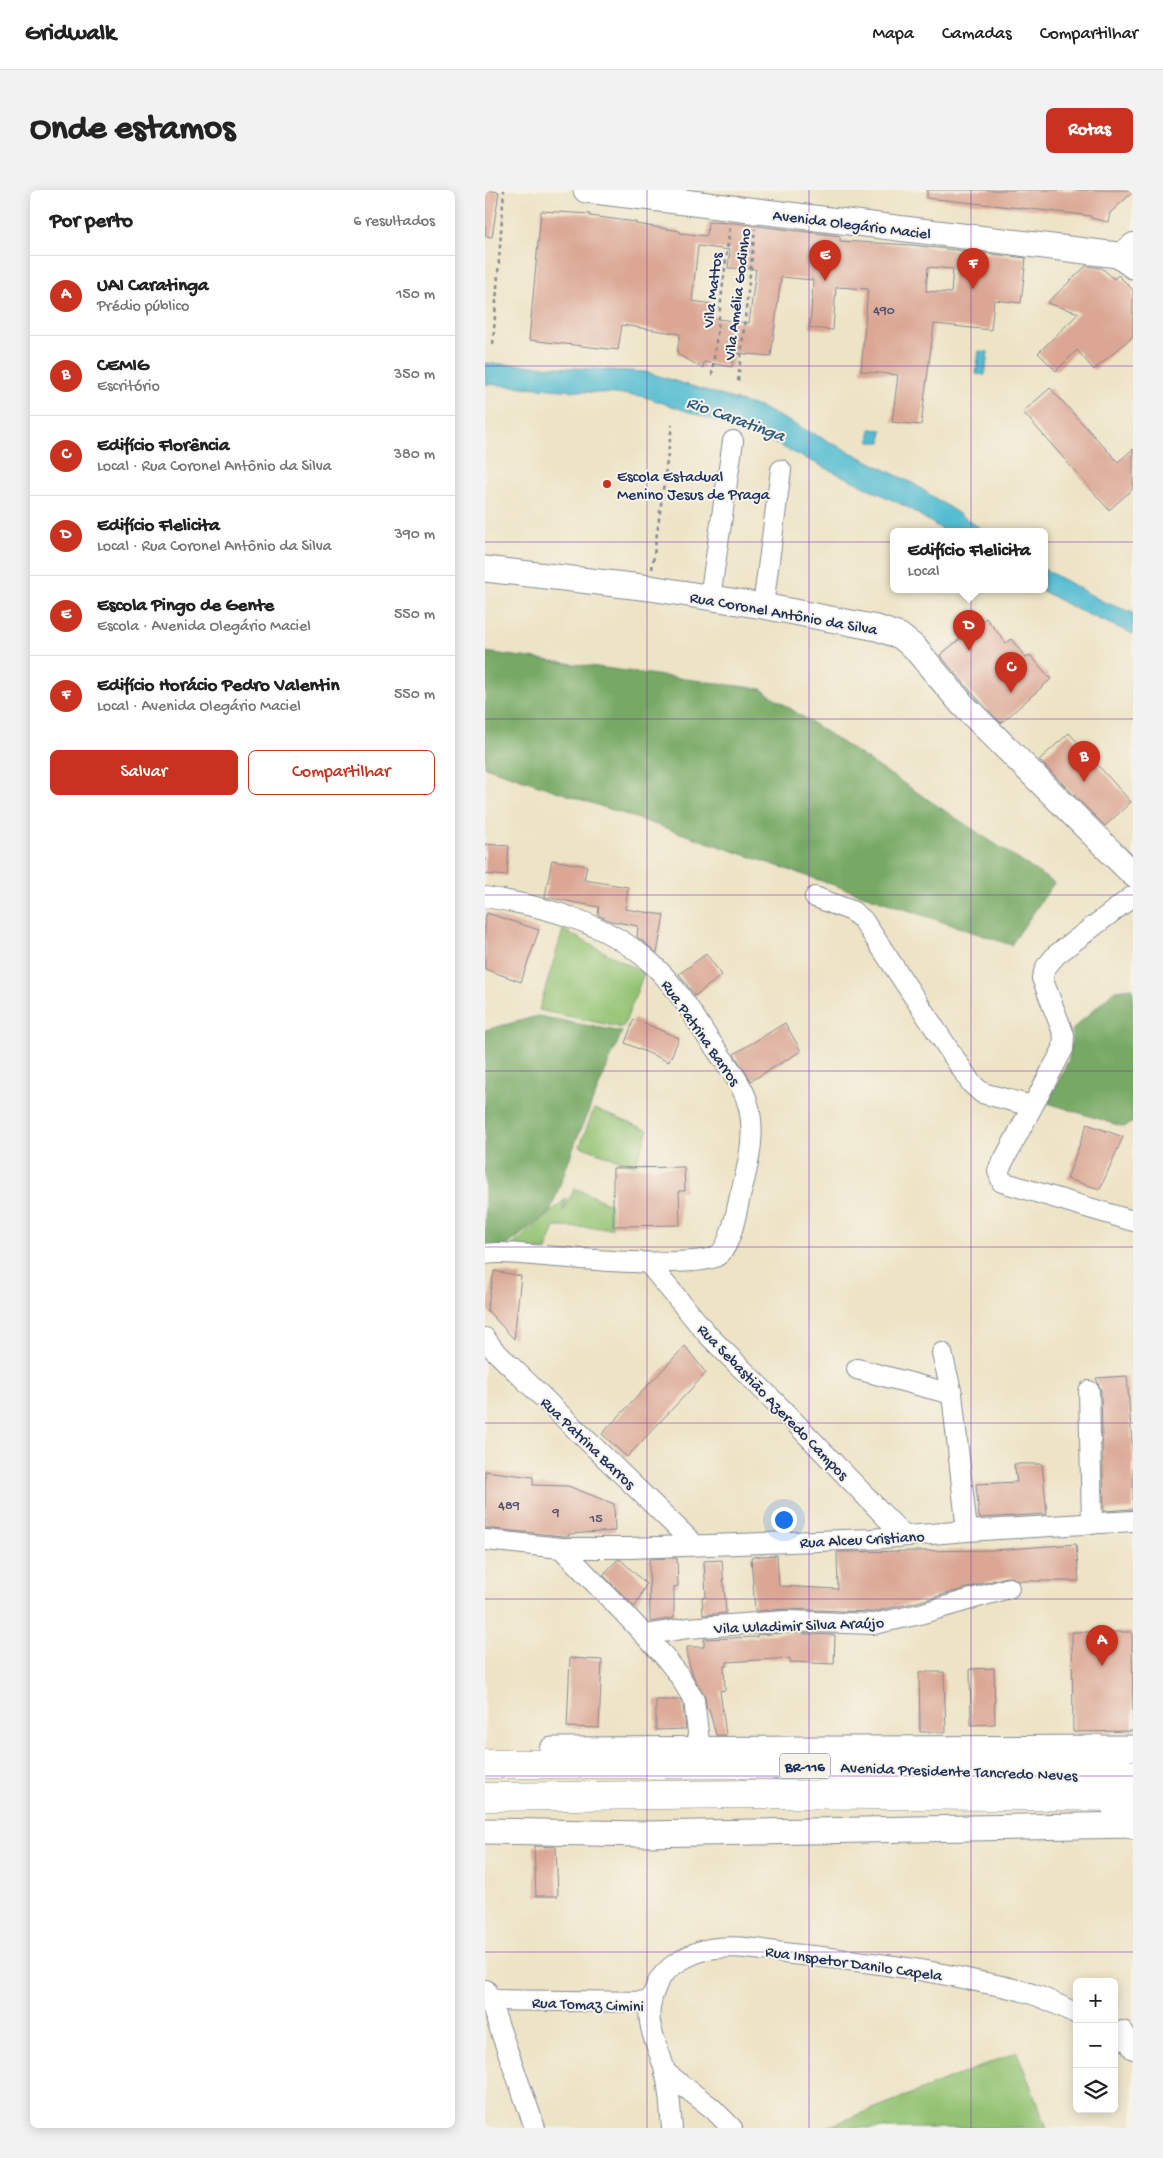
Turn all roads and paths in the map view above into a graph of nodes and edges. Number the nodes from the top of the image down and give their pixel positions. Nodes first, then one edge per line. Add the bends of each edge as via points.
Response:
1 (504, 190) edge
2 (593, 191) edge
3 (732, 207) junction
4 (757, 211) junction
5 (1128, 255) edge
6 (493, 344) dead end
7 (712, 375) dead end
8 (737, 381) dead end
9 (672, 425) dead end
10 (733, 441) dead end
11 (781, 470) dead end
12 (485, 569) edge
13 (650, 588) junction
14 (710, 598) junction
15 (763, 606) junction
16 (1133, 874) edge
17 (1133, 896) edge
18 (485, 897) edge
19 (815, 897) dead end
20 (1032, 1106) junction
21 (1133, 1222) edge
22 (485, 1254) edge
23 (647, 1263) junction
24 (485, 1338) edge
25 (942, 1353) dead end
26 (857, 1369) dead end
27 (1089, 1391) dead end
28 (952, 1394) junction
29 (1133, 1521) edge
30 (1091, 1524) junction
31 (967, 1531) junction
32 (904, 1536) junction
33 (485, 1540) edge
34 (695, 1546) junction
35 (561, 1548) junction
36 (1009, 1588) dead end
37 (645, 1635) junction
38 (1133, 1748) edge
39 (1097, 1749) junction
40 (700, 1750) junction
41 (485, 1751) edge
42 (485, 1764) edge
43 (1125, 1786) edge
44 (485, 1797) edge
45 (1133, 1825) edge
46 (485, 1831) edge
47 (488, 1994) edge
48 (651, 2002) junction
49 (1073, 2012) edge
50 (1123, 2030) edge
51 (1133, 2049) edge
52 (665, 2072) junction
53 (535, 2128) edge
54 (671, 2128) edge
55 (732, 2128) edge

1 - 6 path
2 - 3 main road, Avenida Olegário Maciel
3 - 4 main road, Avenida Olegário Maciel
3 - 7 path, Vila Mattos
4 - 5 main road, Avenida Olegário Maciel
4 - 8 path, Vila Amélia Godinho
9 - 13 path
10 - 14 street
11 - 15 street
12 - 13 main road, Rua Coronel Antônio da Silva
13 - 14 main road, Rua Coronel Antônio da Silva
14 - 15 main road, Rua Coronel Antônio da Silva
15 - 16 main road, Rua Coronel Antônio da Silva via 877,628 900,636 914,647 968,711
17 - 20 street via 1056,955 1046,967 1042,978 1064,1035 1063,1049
18 - 23 street, Rua Patrina Barros via 552,910 600,928 639,952 676,991 741,1085 749,1105 751,1148 724,1250 701,1260
19 - 20 street via 852,911 863,920 971,1083 982,1093
20 - 21 street via 998,1171 1002,1182
22 - 23 street, Rua Patrina Barros
23 - 32 street, Rua Sebastião Azeredo Campos via 708,1335
24 - 34 street, Rua Patrina Barros
25 - 28 street
26 - 28 street
27 - 30 street
28 - 31 street
29 - 30 street, Rua Alceu Cristiano
30 - 31 street, Rua Alceu Cristiano
31 - 32 street, Rua Alceu Cristiano
32 - 34 street, Rua Alceu Cristiano
33 - 35 street, Rua Alceu Cristiano
34 - 35 street, Rua Alceu Cristiano
35 - 37 street
36 - 37 street, Vila Wladimir Silva Araújo via 874,1624 786,1621 688,1628
37 - 40 street via 669,1662 694,1700
38 - 39 main road, Avenida Presidente Tancredo Neves
39 - 40 main road, Avenida Presidente Tancredo Neves
39 - 43 highway
40 - 41 main road, Avenida Presidente Tancredo Neves
42 - 43 highway, Avenida Presidente Tancredo Neves / BR-116 via 736,1764
43 - 44 highway, Avenida Presidente Tancredo Neves / BR-116
43 - 45 highway
45 - 46 main road via 643,1834
47 - 48 street, Rua Tomaz Cimini
47 - 53 street
48 - 49 street, Rua Inspetor Danilo Capela via 658,1982 687,1957 709,1949 746,1947 922,1969 1035,1995
48 - 52 street, Rua Tomaz Cimini via 649,2023
50 - 51 street
52 - 54 street, Rua Tomaz Cimini
52 - 55 street via 712,2108

